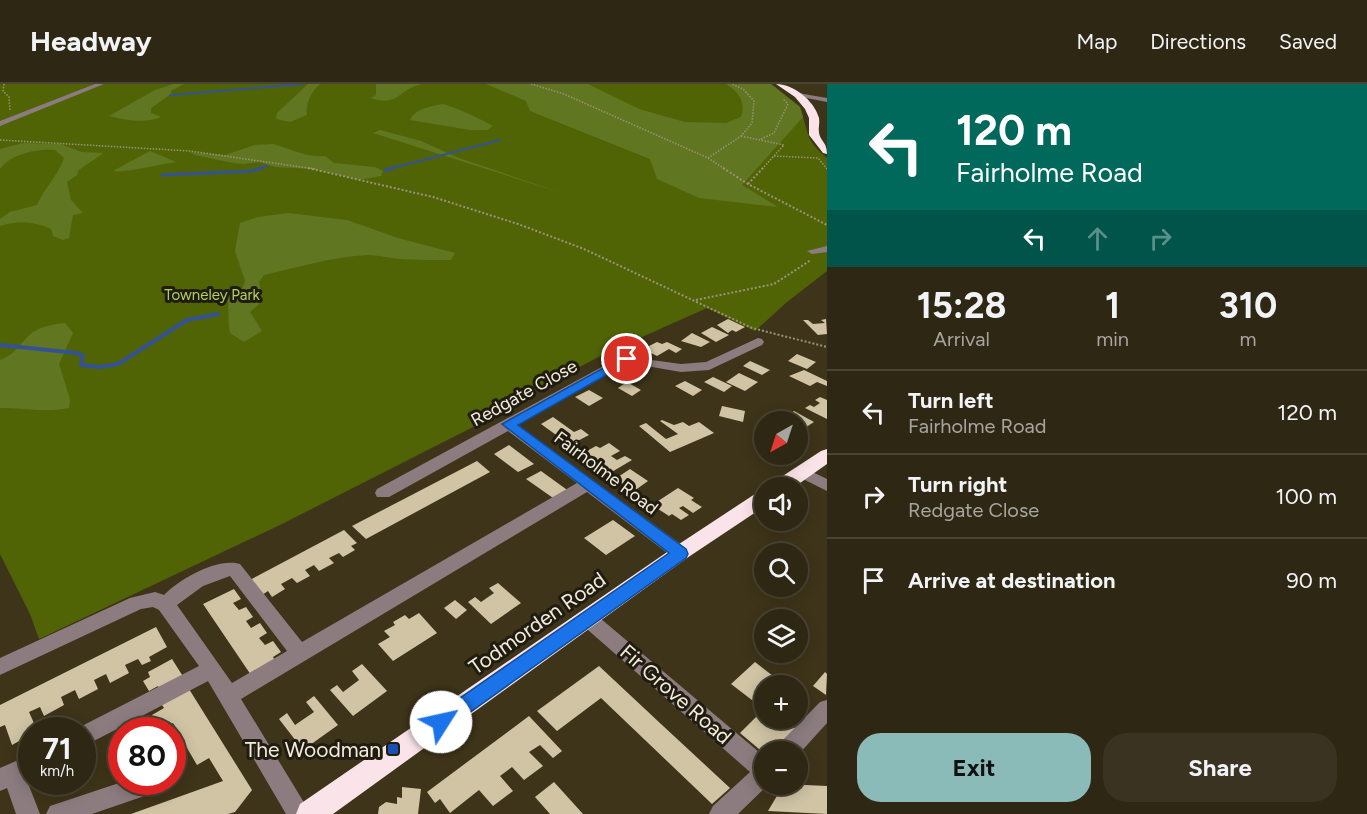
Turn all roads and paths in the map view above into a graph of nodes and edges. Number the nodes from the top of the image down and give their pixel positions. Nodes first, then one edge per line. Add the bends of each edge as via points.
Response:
1 (4, 84) edge
2 (101, 84) edge
3 (531, 84) edge
4 (732, 84) edge
5 (780, 84) edge
6 (798, 95) junction
7 (781, 97) dead end
8 (827, 100) edge
9 (10, 111) dead end
10 (0, 124) edge
11 (741, 136) junction
12 (1, 140) edge
13 (760, 140) junction
14 (827, 151) edge
15 (773, 156) junction
16 (708, 158) junction
17 (827, 169) edge
18 (748, 184) junction
19 (827, 225) edge
20 (827, 249) edge
21 (812, 251) joint
22 (694, 301) junction
23 (758, 342) dead end
24 (827, 347) edge
25 (508, 424) junction
26 (827, 455) edge
27 (802, 472) junction
28 (795, 477) edge
29 (588, 484) junction
30 (827, 486) edge
31 (383, 493) dead end
32 (754, 504) edge
33 (680, 554) junction
34 (166, 605) junction
35 (588, 618) junction
36 (300, 654) junction
37 (0, 667) edge
38 (212, 669) junction
39 (228, 696) junction
40 (827, 709) edge
41 (140, 717) edge
42 (796, 741) edge
43 (754, 762) edge
44 (15, 773) edge
45 (754, 782) edge
46 (115, 795) edge
47 (28, 814) edge
48 (58, 814) edge
49 (299, 814) edge
50 (310, 814) edge
51 (721, 814) edge

1 - 9 path
2 - 10 street
3 - 16 path via 564,94
4 - 11 path via 754,101 752,123
5 - 6 highway
6 - 8 street
6 - 14 highway via 814,118 814,135
7 - 13 path via 788,104 774,133
11 - 13 path
11 - 16 path
12 - 22 path via 219,154 394,188 559,239
13 - 15 path via 784,145
15 - 17 path via 818,158
15 - 18 path
16 - 18 path
18 - 19 path
20 - 21 street
21 - 22 path via 811,262 774,284
22 - 24 path via 752,327
23 - 25 street, Redgate Close via 709,366 681,368 627,359
25 - 29 street, Fairholme Road
25 - 31 street, Redgate Close
26 - 27 highway
27 - 28 highway
27 - 30 street
29 - 33 street, Fairholme Road
29 - 36 street
32 - 33 highway, Todmorden Road
33 - 35 highway, Todmorden Road
34 - 36 street via 175,593 219,570 234,569
34 - 37 street via 155,599 137,603
34 - 38 street
35 - 43 street, Fir Grove Road
35 - 50 highway, Todmorden Road
36 - 39 street
38 - 39 street
38 - 41 street
39 - 49 street
40 - 42 street
44 - 47 street
45 - 51 street
46 - 48 street

